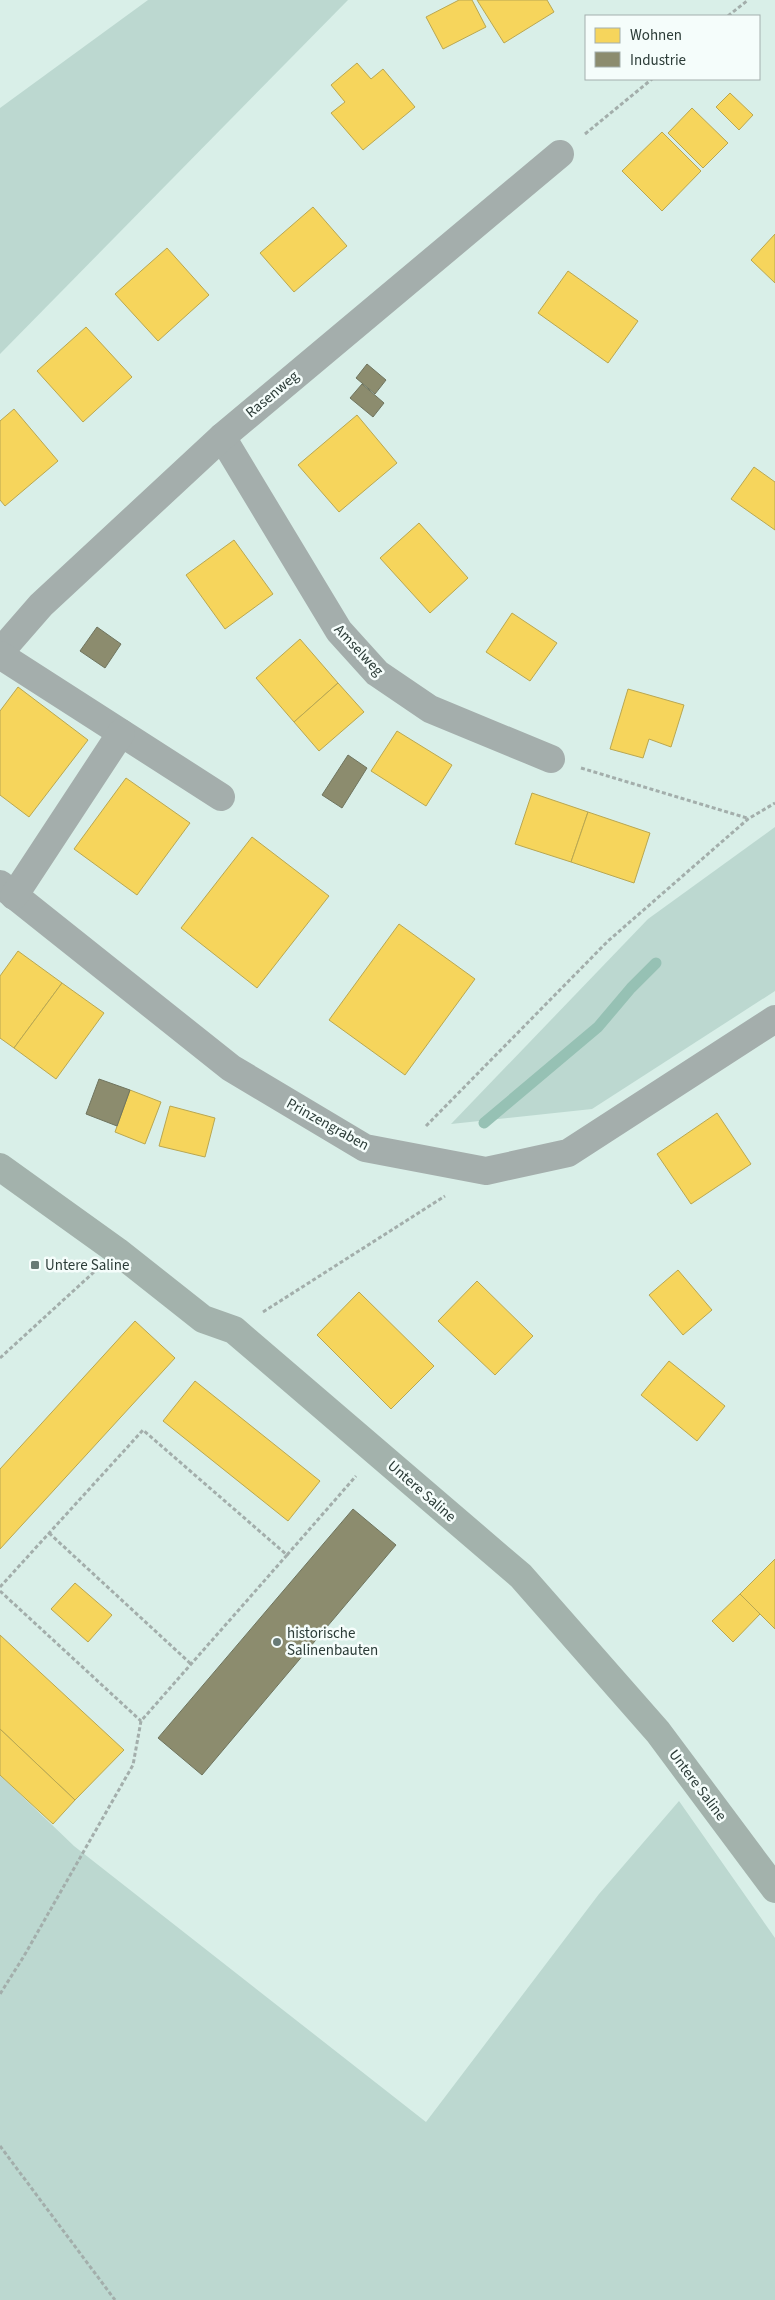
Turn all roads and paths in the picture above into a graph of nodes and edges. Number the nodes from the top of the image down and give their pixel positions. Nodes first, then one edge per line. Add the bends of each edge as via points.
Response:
1 (748, 0) edge
2 (729, 15) edge
3 (651, 80) edge
4 (560, 154) joint
5 (222, 437) junction
6 (0, 654) edge
7 (121, 733) junction
8 (552, 759) joint
9 (221, 797) dead end
10 (775, 802) edge
11 (748, 819) junction
12 (7, 890) edge
13 (775, 1019) edge
14 (398, 1154) junction
15 (0, 1167) edge
16 (486, 1170) junction
17 (117, 1251) junction
18 (234, 1330) junction
19 (0, 1358) edge
20 (377, 1453) junction
21 (49, 1533) junction
22 (287, 1554) junction
23 (0, 1587) edge
24 (0, 1591) edge
25 (191, 1664) junction
26 (141, 1721) junction
27 (775, 1889) edge
28 (0, 1994) edge
29 (0, 2146) edge
30 (115, 2300) edge

1 - 2 path
3 - 4 path
4 - 5 street, Rasenweg
5 - 6 street, Rasenweg via 41,605
5 - 8 street, Amselweg via 339,631 378,673 430,709
6 - 7 street
7 - 9 street
7 - 12 street
8 - 11 path
10 - 11 path
11 - 14 path via 608,941
12 - 14 street, Prinzengraben via 231,1068 365,1148
13 - 16 street, Prinzengraben via 568,1154
14 - 16 street, Prinzengraben
15 - 17 main road, Untere Saline
16 - 18 path
17 - 18 main road, Untere Saline via 203,1319
17 - 19 path
18 - 20 main road, Untere Saline
20 - 22 path
20 - 27 main road, Untere Saline via 521,1576 658,1732
21 - 22 path via 143,1430
21 - 23 path
21 - 25 path
22 - 25 path
24 - 26 path
25 - 26 path
26 - 28 path via 133,1765
29 - 30 path

